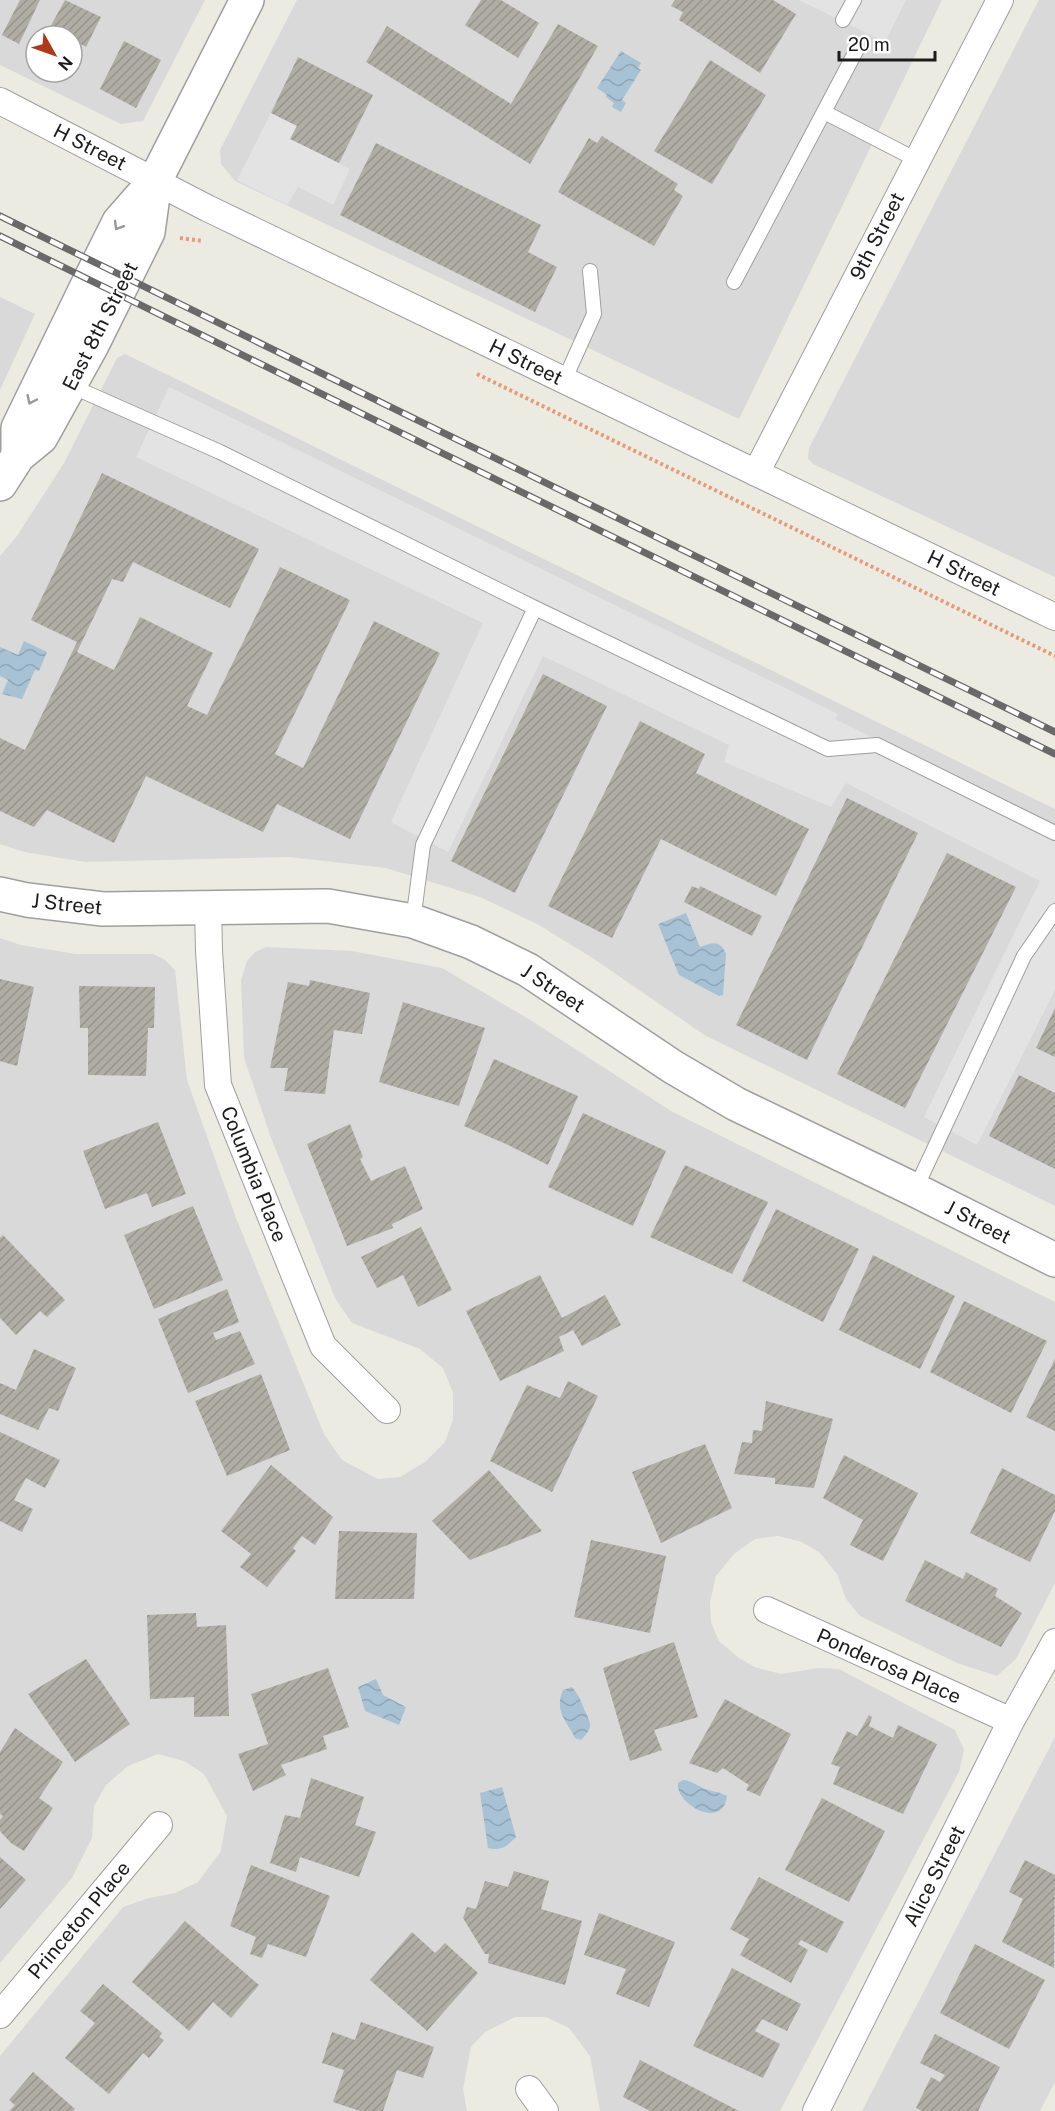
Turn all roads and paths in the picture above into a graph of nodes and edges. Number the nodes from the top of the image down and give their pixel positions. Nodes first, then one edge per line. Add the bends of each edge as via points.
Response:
1 (247, 0) edge
2 (854, 0) edge
3 (1000, 0) edge
4 (843, 20) dead end
5 (856, 51) dead end
6 (0, 101) edge
7 (824, 112) junction
8 (917, 160) junction
9 (155, 181) junction
10 (180, 238) dead end
11 (205, 241) dead end
12 (590, 271) dead end
13 (734, 282) dead end
14 (474, 372) dead end
15 (564, 381) junction
16 (70, 386) junction
17 (18, 456) junction
18 (756, 473) junction
19 (0, 484) edge
20 (535, 608) junction
21 (1055, 617) edge
22 (1055, 656) edge
23 (1055, 833) edge
24 (0, 894) edge
25 (208, 906) junction
26 (1055, 911) edge
27 (413, 921) junction
28 (915, 1190) junction
29 (1055, 1260) edge
30 (387, 1410) dead end
31 (767, 1610) dead end
32 (1055, 1642) edge
33 (1011, 1721) junction
34 (159, 1825) dead end
35 (0, 2015) edge
36 (529, 2089) dead end
37 (545, 2111) edge
38 (816, 2111) edge

1 - 9 street, East 8th Street
2 - 4 lane
3 - 8 street, 9th Street
5 - 7 lane
6 - 9 street, H Street
7 - 8 lane
7 - 13 lane
8 - 18 street, 9th Street
9 - 15 street, H Street
9 - 16 street, East 8th Street via 148,232
9 -> 17 street, East 8th Street via 119,222 90,280 18,428
10 - 11 path
12 - 15 lane via 594,314
14 - 22 path
15 - 18 street, H Street
16 - 17 street, East 8th Street via 41,437
16 - 20 lane via 220,452
17 - 19 street, East 8th Street
18 - 21 street, H Street
20 - 23 lane via 828,749 877,745
20 - 27 lane via 423,845
24 - 25 street, J Street via 104,909
25 - 27 street, J Street via 328,906
25 - 30 street, Columbia Place via 218,1085 323,1347
26 - 28 lane via 1024,956
27 - 28 street, J Street via 471,942 528,970 718,1093
28 - 29 street, J Street
31 - 33 street, Ponderosa Place
32 - 33 street, Alice Street
33 - 38 street, Alice Street
34 - 35 street, Princeton Place
36 - 37 street

